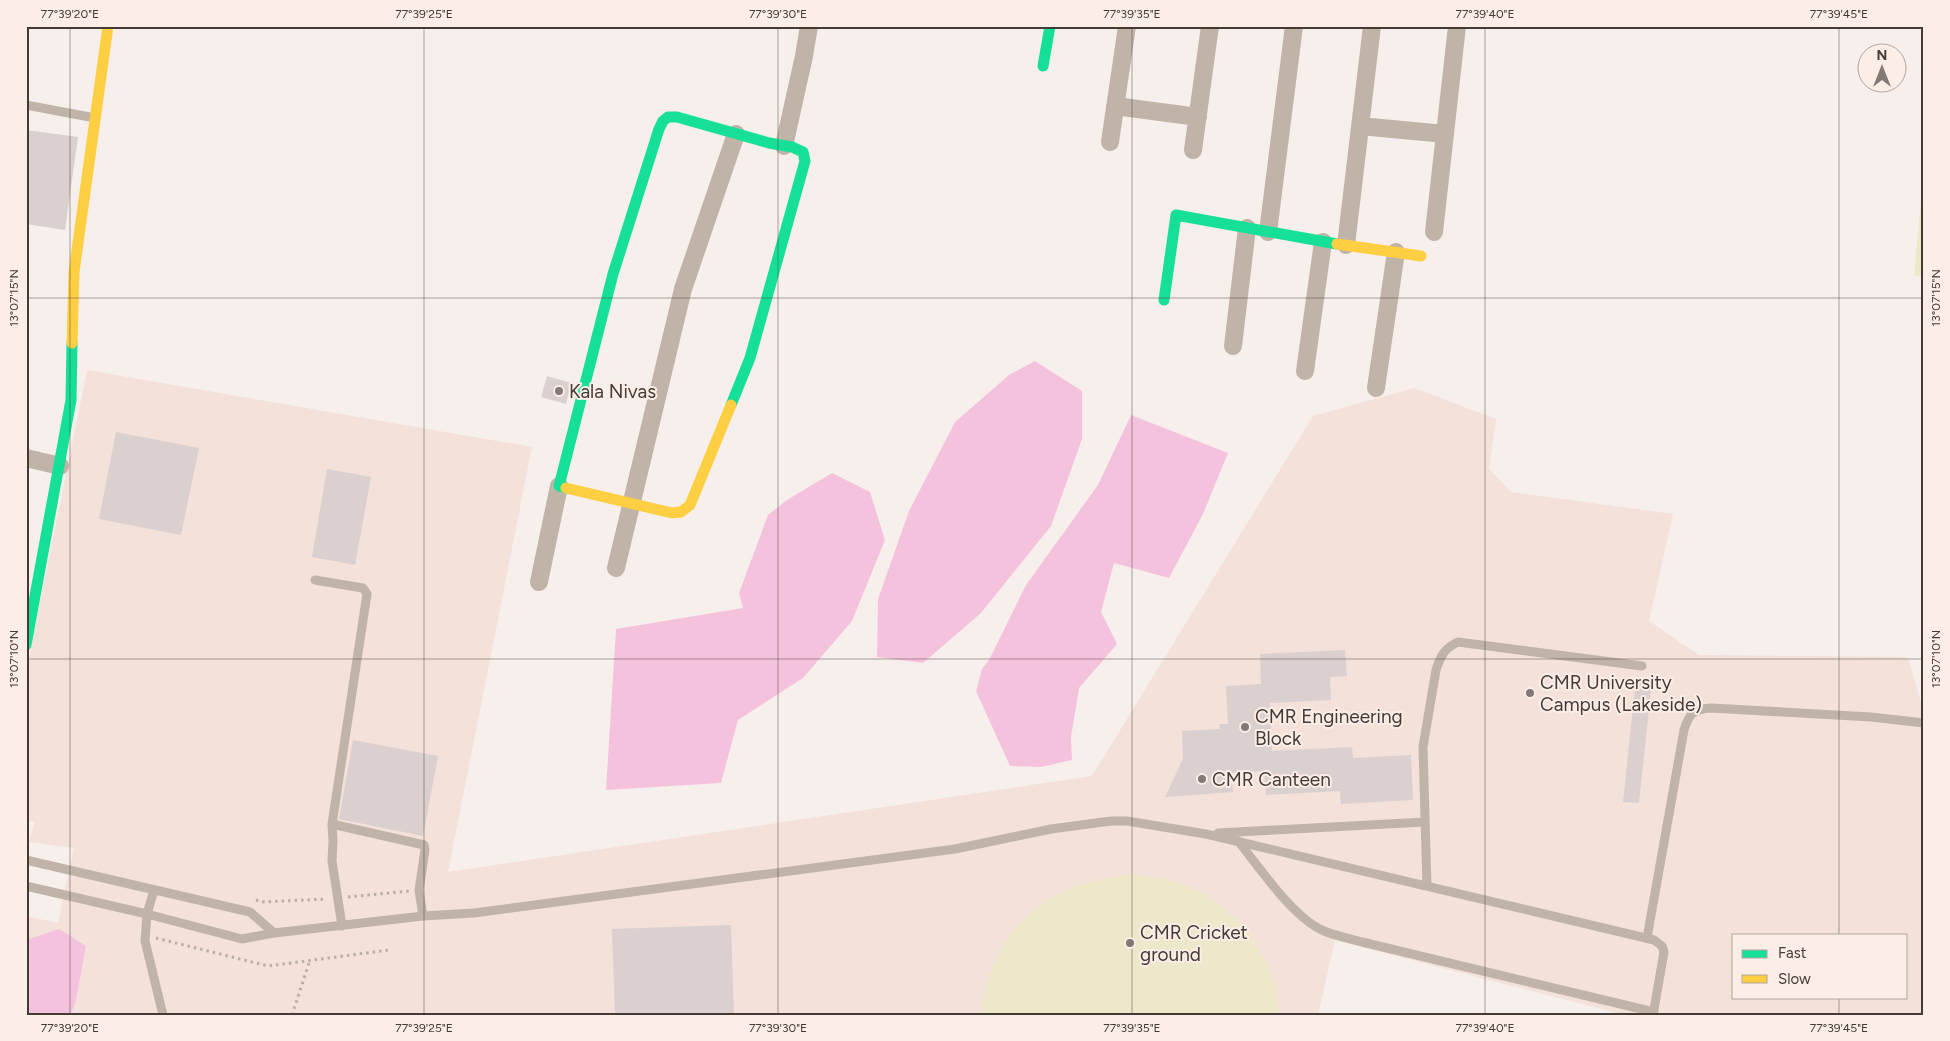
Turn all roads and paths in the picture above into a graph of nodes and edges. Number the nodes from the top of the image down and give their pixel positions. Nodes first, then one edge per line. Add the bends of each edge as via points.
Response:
1 (108, 26) edge
2 (809, 26) edge
3 (1050, 26) edge
4 (1127, 26) edge
5 (1210, 26) edge
6 (1294, 26) edge
7 (1372, 26) edge
8 (1457, 26) edge
9 (1043, 66) dead end
10 (26, 105) edge
11 (1115, 106) junction
12 (1198, 117) junction
13 (96, 118) junction
14 (1360, 126) junction
15 (736, 134) junction
16 (1445, 134) junction
17 (1110, 142) dead end
18 (784, 146) junction
19 (1193, 150) dead end
20 (1247, 228) junction
21 (1268, 232) junction
22 (1434, 232) dead end
23 (1324, 242) junction
24 (1346, 245) junction
25 (1396, 252) junction
26 (1420, 256) dead end
27 (1164, 300) dead end
28 (1233, 346) dead end
29 (1305, 371) dead end
30 (1376, 388) dead end
31 (26, 458) edge
32 (60, 466) junction
33 (560, 486) junction
34 (630, 503) junction
35 (616, 568) dead end
36 (315, 580) dead end
37 (539, 582) dead end
38 (26, 645) edge
39 (1642, 666) dead end
40 (1924, 723) edge
41 (1425, 822) junction
42 (332, 824) junction
43 (1206, 834) junction
44 (1238, 841) junction
45 (26, 860) edge
46 (26, 886) edge
47 (1427, 886) junction
48 (154, 890) junction
49 (419, 890) junction
50 (339, 898) junction
51 (252, 900) dead end
52 (147, 914) junction
53 (423, 916) junction
54 (342, 926) junction
55 (274, 933) junction
56 (145, 935) junction
57 (1647, 938) junction
58 (389, 950) dead end
59 (310, 960) junction
60 (1654, 1013) edge
61 (162, 1015) edge
62 (292, 1015) edge

1 - 13 street
2 - 18 street
3 - 9 street
4 - 11 street
5 - 12 street
6 - 21 street
7 - 14 street
8 - 16 street
10 - 13 lane
11 - 12 street
11 - 17 street
12 - 19 street
13 - 32 street via 74,272 71,400
14 - 16 street
14 - 24 street
15 - 18 street
15 - 33 street via 677,118 663,121 659,129 613,274
15 - 34 street via 683,289
16 - 22 street
18 - 34 street via 803,152 806,161 750,358 690,505 681,512 672,513
20 - 21 street
20 - 27 street via 1176,215
20 - 28 street
21 - 23 street
23 - 24 street
23 - 29 street
24 - 25 street
25 - 26 street
25 - 30 street
31 - 32 street
32 - 38 street
33 - 34 street
33 - 37 street
34 - 35 street
36 - 42 lane via 363,588 367,594
39 - 41 lane via 1458,642 1447,648 1436,670 1422,747
40 - 57 lane via 1711,708 1693,712 1684,730
41 - 43 lane
41 - 47 lane
42 - 49 lane via 424,845 426,850
42 - 50 lane via 332,861
43 - 44 lane
43 - 53 lane via 1127,821 1088,822 955,849 474,913
44 - 47 lane
44 - 60 lane via 1295,910 1323,930
45 - 48 lane
46 - 52 lane
47 - 57 lane
48 - 52 lane
48 - 55 lane via 250,912
49 - 50 path
49 - 53 lane
50 - 51 path
50 - 54 lane
52 - 55 lane via 242,938
52 - 56 lane
53 - 54 lane
54 - 55 lane
56 - 59 path via 268,966
56 - 61 lane
57 - 60 lane via 1662,946 1664,952
58 - 59 path
59 - 62 path

